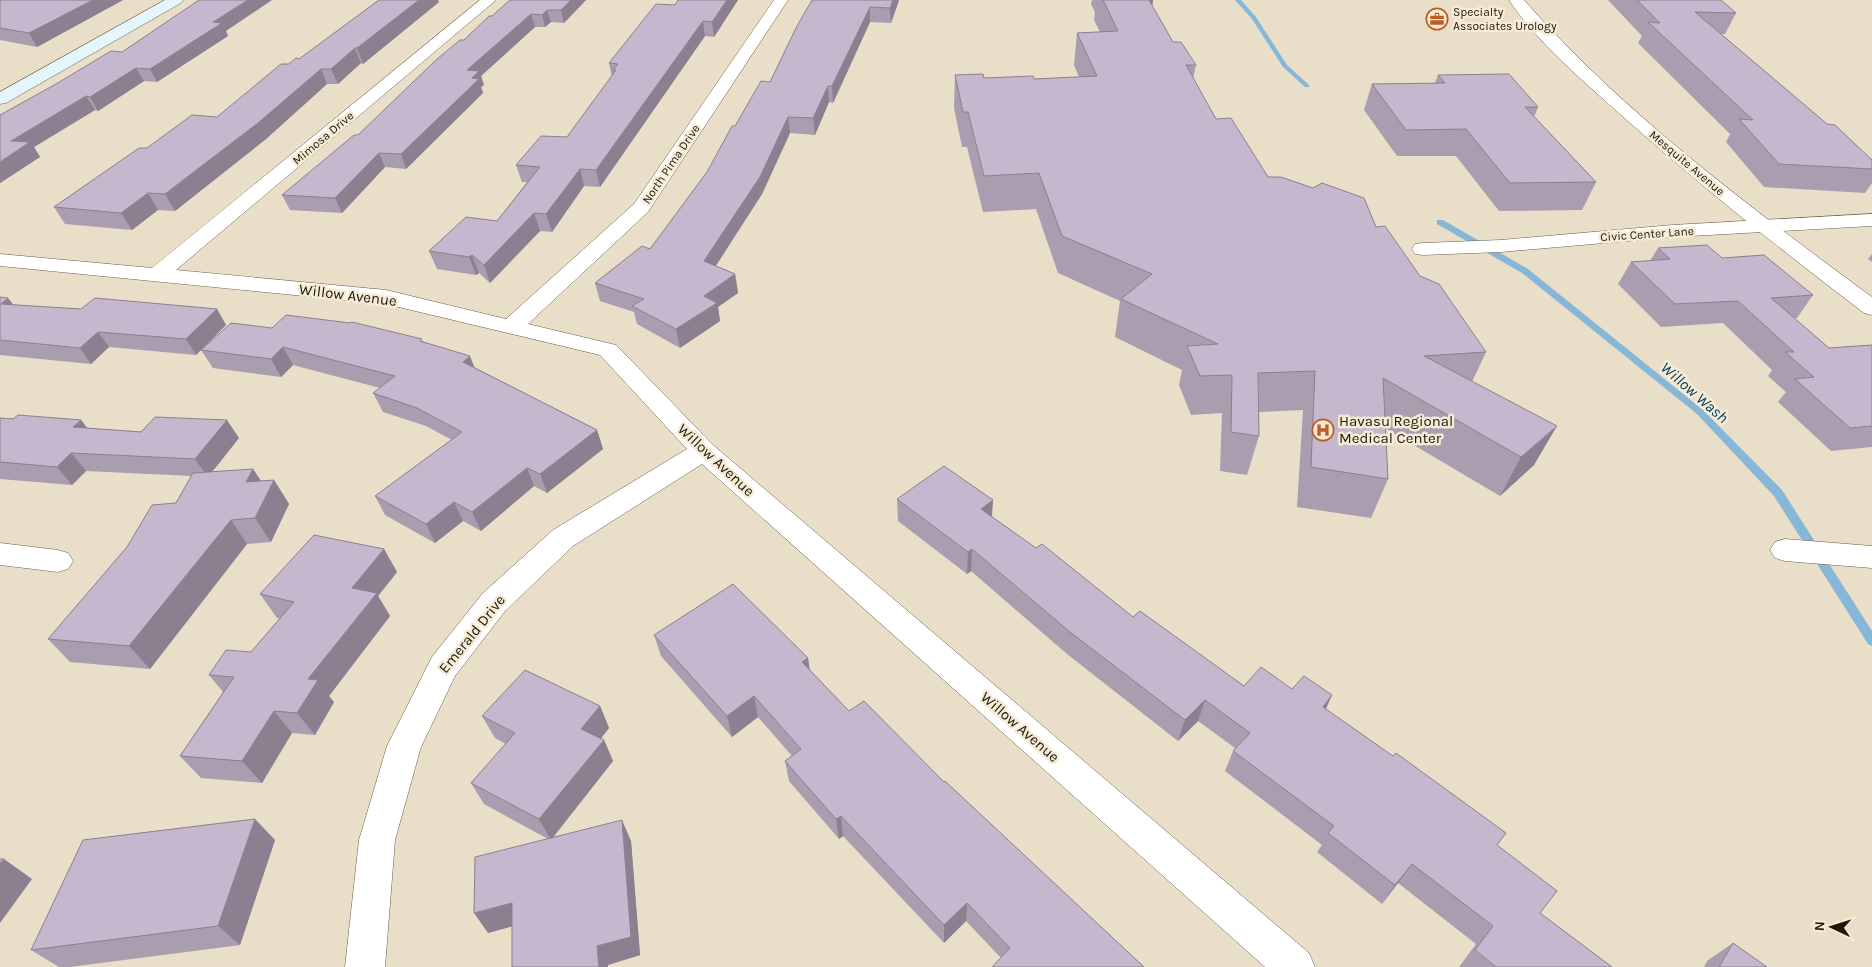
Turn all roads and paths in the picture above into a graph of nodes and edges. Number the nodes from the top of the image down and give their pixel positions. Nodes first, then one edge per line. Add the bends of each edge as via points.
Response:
1 (176, 0) edge
2 (489, 0) edge
3 (781, 0) edge
4 (1516, 0) edge
5 (0, 99) edge
6 (1872, 220) edge
7 (1763, 226) junction
8 (1423, 249) dead end
9 (0, 260) edge
10 (156, 276) junction
11 (1872, 308) edge
12 (512, 326) junction
13 (704, 452) junction
14 (1785, 550) dead end
15 (0, 554) edge
16 (1868, 557) edge
17 (58, 561) dead end
18 (366, 967) edge
19 (1295, 967) edge

1 - 5 main road
2 - 10 street, Mimosa Drive
3 - 12 street, North Pima Drive via 641,208
4 - 7 street, Mesquite Avenue via 1630,115
6 - 7 street, Civic Center Lane
7 - 8 street, Civic Center Lane
7 - 11 street, Mesquite Avenue
9 - 10 street, Willow Avenue
10 - 12 street, Willow Avenue via 386,297
12 - 13 street, Willow Avenue via 608,350
13 - 18 street, Emerald Drive via 563,538 494,602 442,667 404,746 377,840
13 - 19 street, Willow Avenue
14 - 16 street
15 - 17 street

